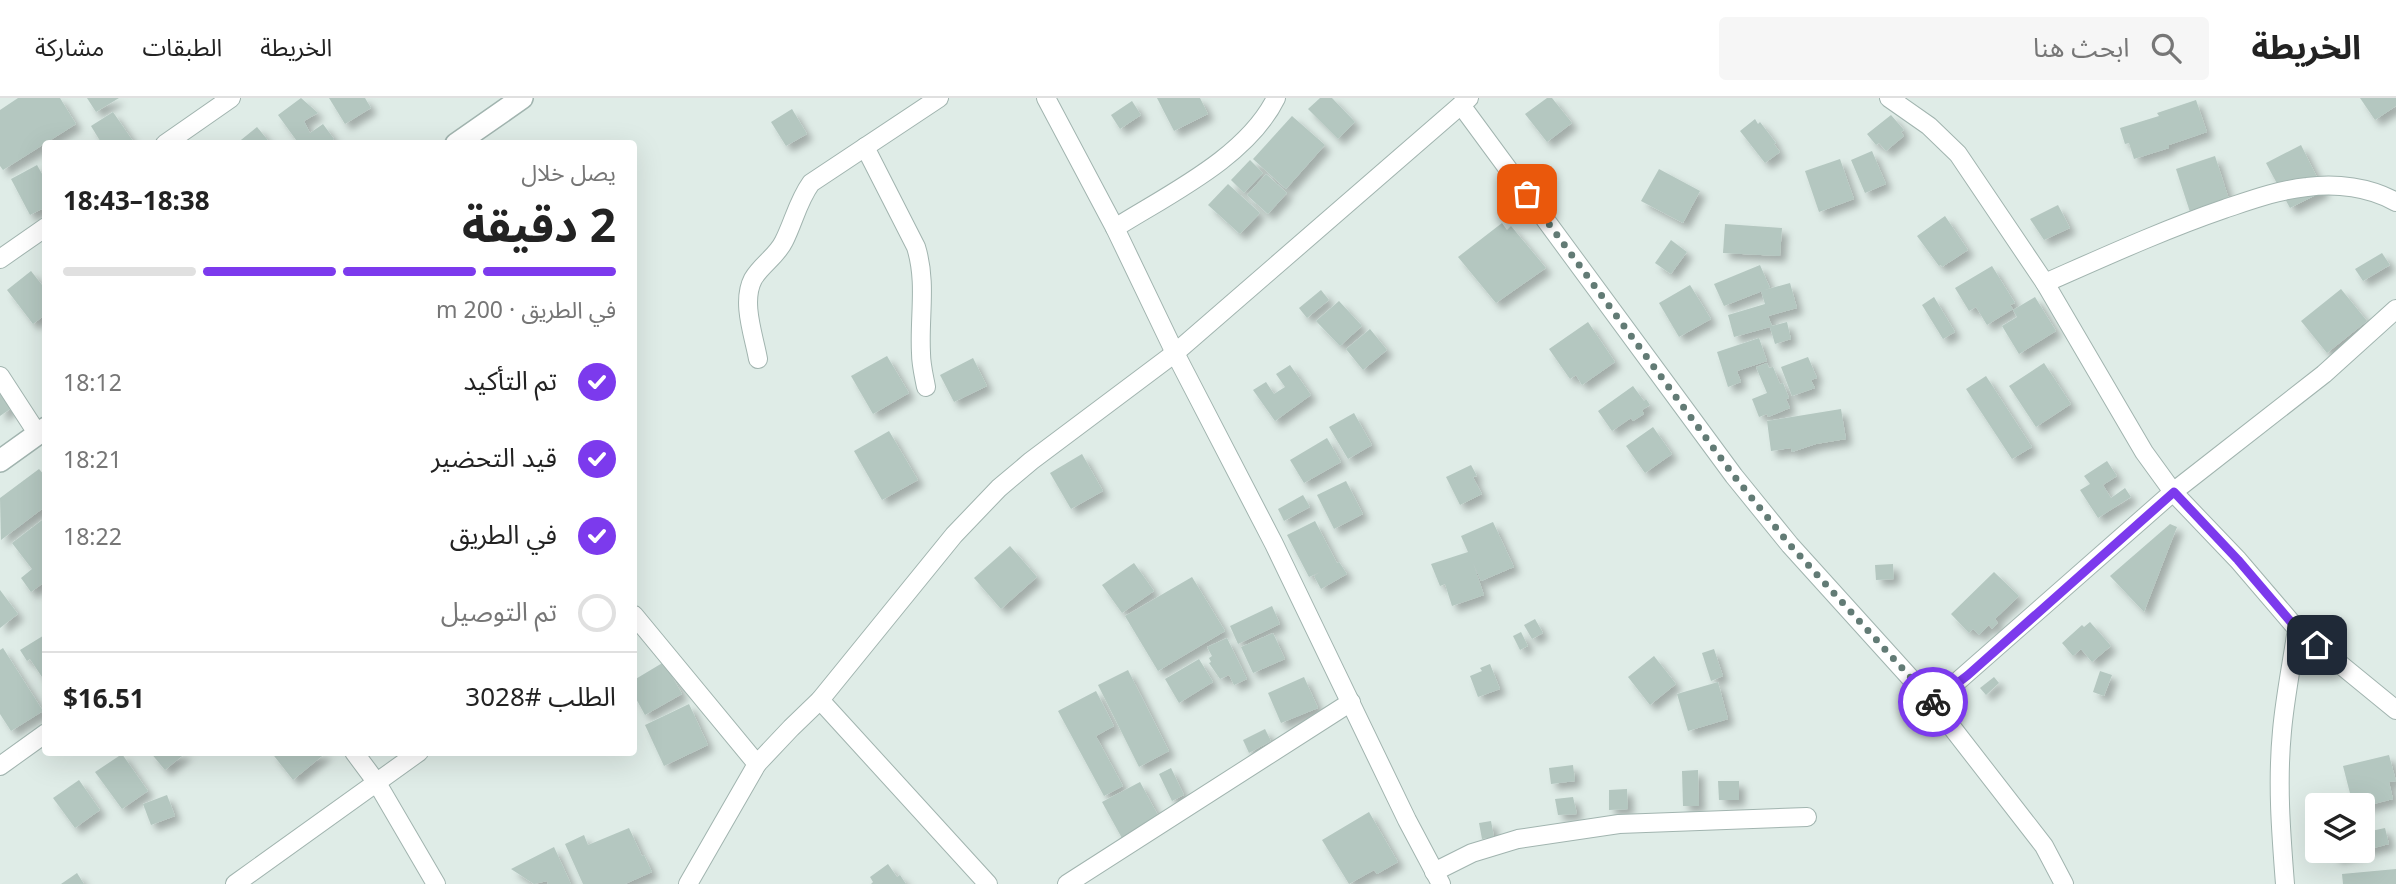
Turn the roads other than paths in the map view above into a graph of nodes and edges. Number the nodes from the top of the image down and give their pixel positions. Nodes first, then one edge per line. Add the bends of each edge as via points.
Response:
1 (231, 98) edge
2 (522, 98) edge
3 (939, 98) edge
4 (1046, 98) edge
5 (1276, 98) edge
6 (1889, 98) edge
7 (1465, 101) edge
8 (171, 140) edge
9 (462, 140) edge
10 (865, 147) junction
11 (2396, 202) edge
12 (1115, 228) junction
13 (42, 230) edge
14 (0, 259) edge
15 (2045, 282) junction
16 (2396, 310) edge
17 (1174, 353) junction
18 (758, 359) dead end
19 (0, 376) edge
20 (926, 387) dead end
21 (41, 430) edge
22 (0, 461) edge
23 (2174, 492) junction
24 (637, 619) edge
25 (2297, 629) junction
26 (820, 700) junction
27 (1351, 702) junction
28 (1933, 703) junction
29 (2396, 710) edge
30 (42, 736) edge
31 (357, 756) edge
32 (413, 756) edge
33 (757, 764) junction
34 (0, 766) edge
35 (376, 783) junction
36 (1807, 817) dead end
37 (1437, 878) edge
38 (235, 884) edge
39 (436, 884) edge
40 (688, 884) edge
41 (988, 884) edge
42 (1067, 884) edge
43 (2064, 884) edge
44 (2285, 884) edge

1 - 8 street
2 - 9 street
3 - 10 street
4 - 12 street
5 - 12 street via 1263,120 1210,169
6 - 15 street via 1958,153
7 - 17 street
7 - 28 street via 1734,476
10 - 18 street via 811,183 801,196 783,244 754,279 748,303
10 - 20 street via 921,263 921,354
11 - 15 street via 2355,187 2307,187 2269,194 2183,223
12 - 17 street
13 - 14 street
15 - 23 street via 2132,431
16 - 23 street via 2324,374
17 - 26 street via 1031,461 975,512
17 - 27 street
19 - 21 street
21 - 22 street
23 - 25 street
23 - 28 street
24 - 33 street
25 - 29 street
25 - 44 street via 2281,743 2279,816
26 - 33 street
26 - 41 street
27 - 37 street
27 - 42 street
28 - 43 street via 2044,846
30 - 34 street
31 - 35 street
32 - 35 street
33 - 40 street
35 - 38 street
35 - 39 street
36 - 37 street via 1619,824 1518,839 1472,853

